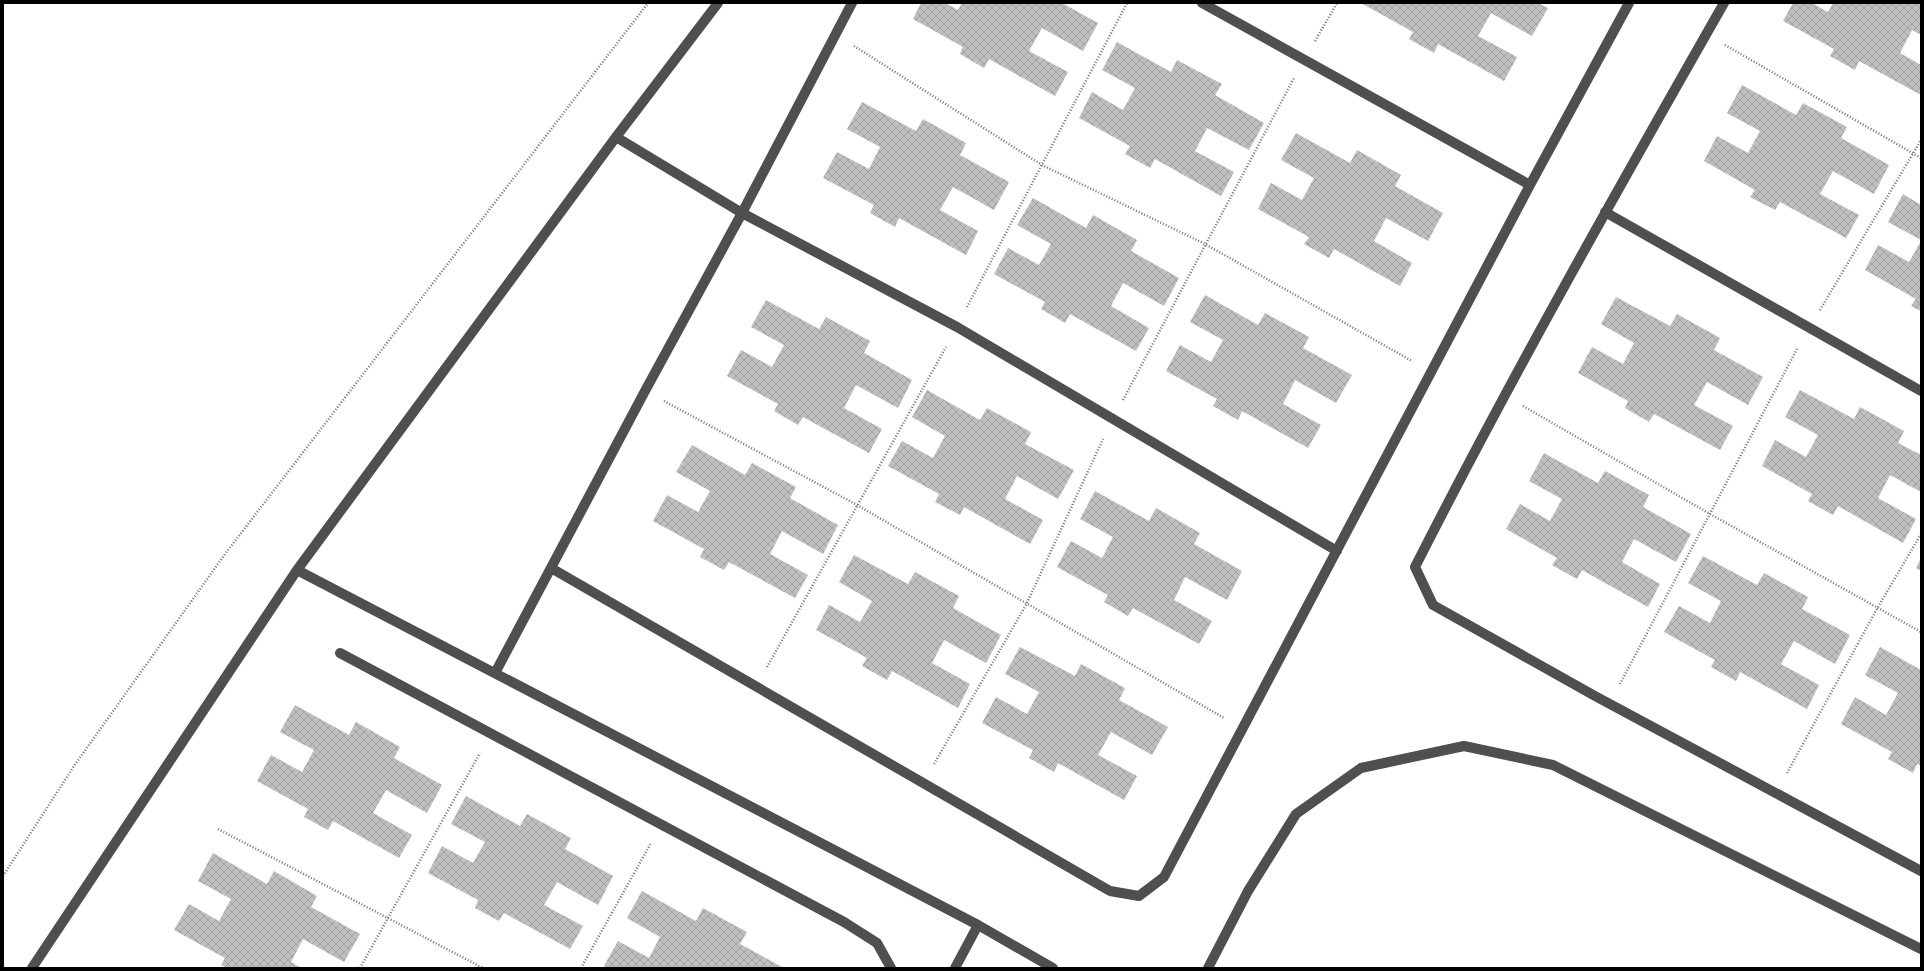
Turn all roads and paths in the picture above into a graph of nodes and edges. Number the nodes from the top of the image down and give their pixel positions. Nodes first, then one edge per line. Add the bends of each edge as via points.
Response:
1 (648, 3) edge
2 (718, 3) edge
3 (852, 3) edge
4 (1202, 3) edge
5 (1337, 3) edge
6 (1629, 3) edge
7 (1724, 3) edge
8 (835, 34) junction
9 (1706, 34) junction
10 (1304, 60) junction
11 (616, 137) junction
12 (1921, 140) edge
13 (1914, 153) junction
14 (1921, 158) edge
15 (1530, 185) junction
16 (1605, 212) junction
17 (742, 213) junction
18 (1205, 244) junction
19 (1809, 328) junction
20 (1431, 372) junction
21 (645, 391) junction
22 (1921, 391) edge
23 (1506, 396) junction
24 (1113, 419) junction
25 (1710, 514) junction
26 (1921, 534) edge
27 (1337, 551) junction
28 (551, 568) junction
29 (297, 570) junction
30 (1026, 605) junction
31 (1878, 607) junction
32 (1921, 632) edge
33 (340, 653) dead end
34 (496, 673) junction
35 (1609, 703) junction
36 (1243, 729) junction
37 (491, 734) junction
38 (923, 783) junction
39 (1776, 793) junction
40 (661, 825) junction
41 (218, 828) dead end
42 (1921, 871) edge
43 (3, 876) edge
44 (388, 918) junction
45 (978, 925) junction
46 (1921, 949) edge
47 (32, 968) edge
48 (360, 968) edge
49 (483, 968) edge
50 (582, 968) edge
51 (891, 968) edge
52 (954, 968) edge
53 (1053, 968) edge
54 (1208, 968) edge

1 - 43 path via 225,554 74,766
2 - 11 street
3 - 8 street
4 - 10 street
5 - 10 path
6 - 15 street
7 - 9 street
8 - 17 street
8 - 18 path via 1042,165
9 - 13 path
9 - 16 street
10 - 15 street
10 - 18 path
11 - 17 street
11 - 29 street
12 - 13 path
13 - 14 path
13 - 19 path
15 - 20 street
16 - 19 street
16 - 23 street
17 - 21 street
17 - 24 street via 957,327
18 - 20 path
18 - 24 path
19 - 22 street
19 - 25 path
20 - 27 street
21 - 28 street
21 - 30 path via 857,505
23 - 25 path
23 - 35 street via 1415,567 1433,605
24 - 27 street
24 - 30 path
25 - 31 path
25 - 35 path
26 - 31 path
27 - 36 street
28 - 34 street
28 - 38 street
29 - 34 street
29 - 47 street
30 - 36 path
30 - 38 path
31 - 32 path
31 - 39 path
33 - 37 street
34 - 45 street
35 - 39 street
36 - 38 street via 1164,877 1139,896 1110,891
37 - 40 street
37 - 44 path
39 - 42 street
40 - 50 path
40 - 51 street via 844,922 877,943
41 - 44 path
44 - 48 path
44 - 49 path
45 - 52 street
45 - 53 street
46 - 54 street via 1553,765 1464,746 1361,768 1296,814 1248,891

